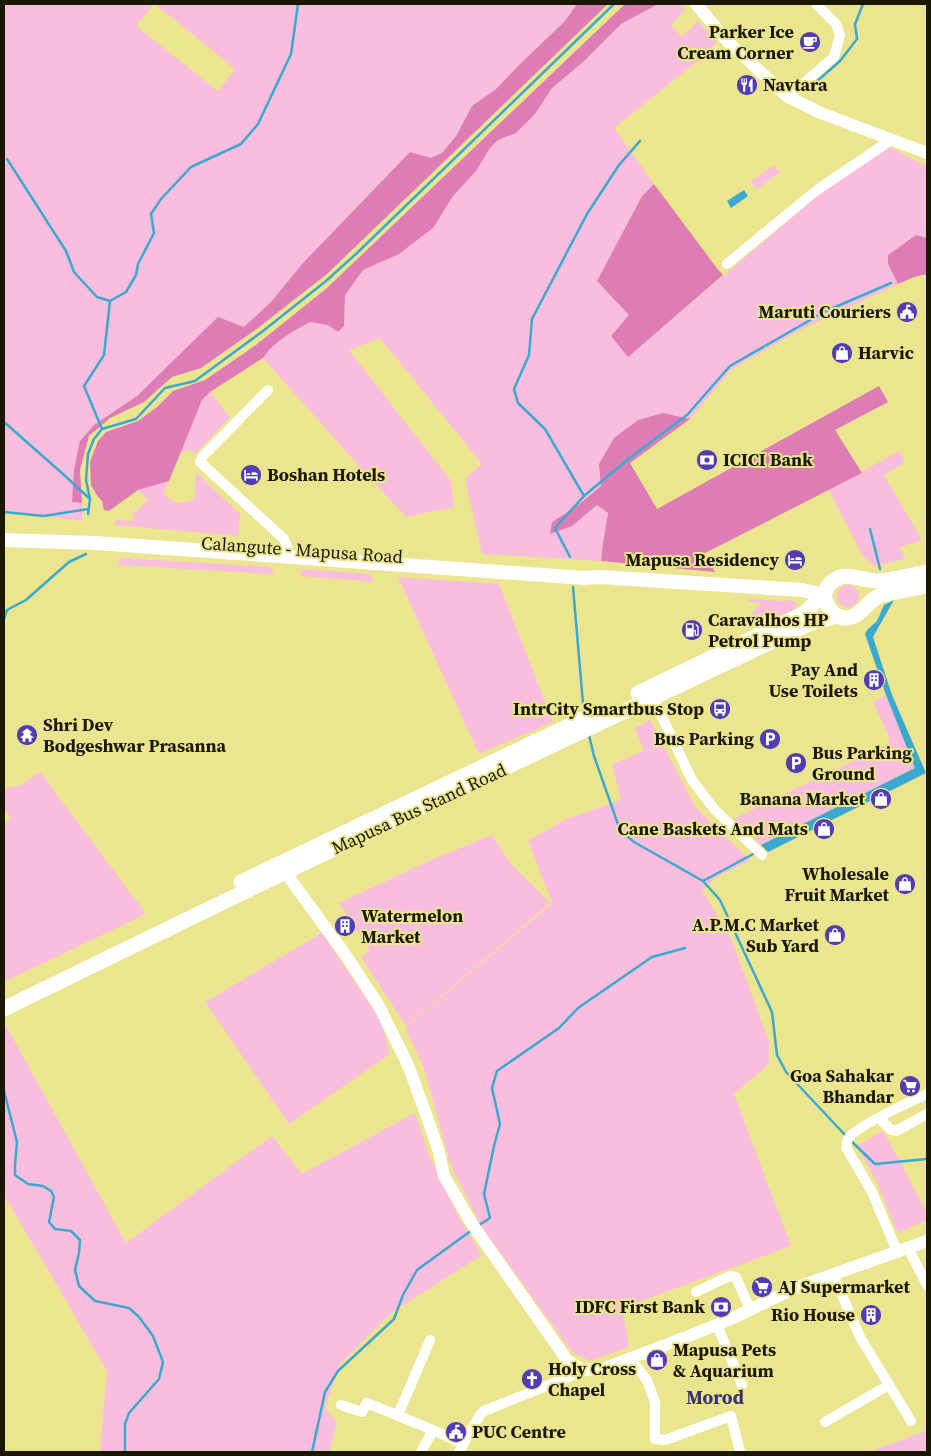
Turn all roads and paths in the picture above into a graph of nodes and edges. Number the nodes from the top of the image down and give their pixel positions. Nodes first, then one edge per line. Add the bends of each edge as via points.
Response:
1 (696, 4) edge
2 (816, 4) edge
3 (788, 96) junction
4 (891, 140) junction
5 (927, 153) edge
6 (727, 264) dead end
7 (268, 390) dead end
8 (4, 531) edge
9 (4, 540) edge
10 (287, 553) junction
11 (927, 572) edge
12 (856, 579) junction
13 (927, 586) edge
14 (824, 595) junction
15 (864, 608) junction
16 (837, 616) junction
17 (653, 698) junction
18 (762, 855) dead end
19 (283, 867) junction
20 (4, 999) edge
21 (4, 1010) edge
22 (927, 1094) edge
23 (927, 1114) edge
24 (879, 1118) junction
25 (927, 1241) edge
26 (902, 1250) junction
27 (833, 1274) junction
28 (927, 1285) edge
29 (696, 1292) dead end
30 (750, 1309) junction
31 (717, 1324) junction
32 (430, 1340) dead end
33 (631, 1359) junction
34 (582, 1370) junction
35 (742, 1385) dead end
36 (888, 1385) junction
37 (341, 1404) dead end
38 (398, 1415) junction
39 (911, 1421) dead end
40 (825, 1422) dead end
41 (433, 1430) junction
42 (461, 1448) edge
43 (421, 1452) edge
44 (740, 1452) edge

1 - 3 street via 729,43
2 - 3 street via 836,24 840,35 834,57
3 - 4 street via 821,113
4 - 5 street
4 - 6 street via 817,190
7 - 10 street via 200,462 284,539
8 - 10 main road, Calangute - Mapusa Road
9 - 10 main road, Calangute - Mapusa Road
10 - 14 main road, Calangute - Mapusa Road via 584,578 802,590
11 - 12 main road via 877,581
12 - 14 main road via 840,577 832,582
12 - 15 main road via 867,595
13 - 15 main road via 880,595
14 - 16 main road via 826,603
14 - 19 main road, Mapusa Bus Stand Road via 802,614
15 - 16 main road via 852,617
16 - 17 main road, Mapusa Bus Stand Road via 811,624
17 - 18 street via 692,780 715,810
17 - 19 main road, Mapusa Bus Stand Road
19 - 20 main road, Mapusa Bus Stand Road
19 - 21 main road, Mapusa Bus Stand Road
19 - 34 street via 379,1006 408,1065 439,1152 444,1176 474,1228 567,1360
22 - 24 street
23 - 24 street via 896,1131
24 - 26 street via 852,1134 846,1147
25 - 26 street
26 - 27 street
26 - 28 street
27 - 30 street
27 - 36 street via 860,1337
29 - 30 street via 734,1276
30 - 31 street
31 - 33 street
31 - 35 street
32 - 38 street
33 - 34 street via 602,1369
33 - 44 street via 647,1380 655,1402 655,1439 665,1440 731,1416
34 - 42 street via 484,1411
36 - 39 street
36 - 40 street
37 - 38 street via 362,1412 368,1403
38 - 41 street
41 - 42 street
41 - 43 street

